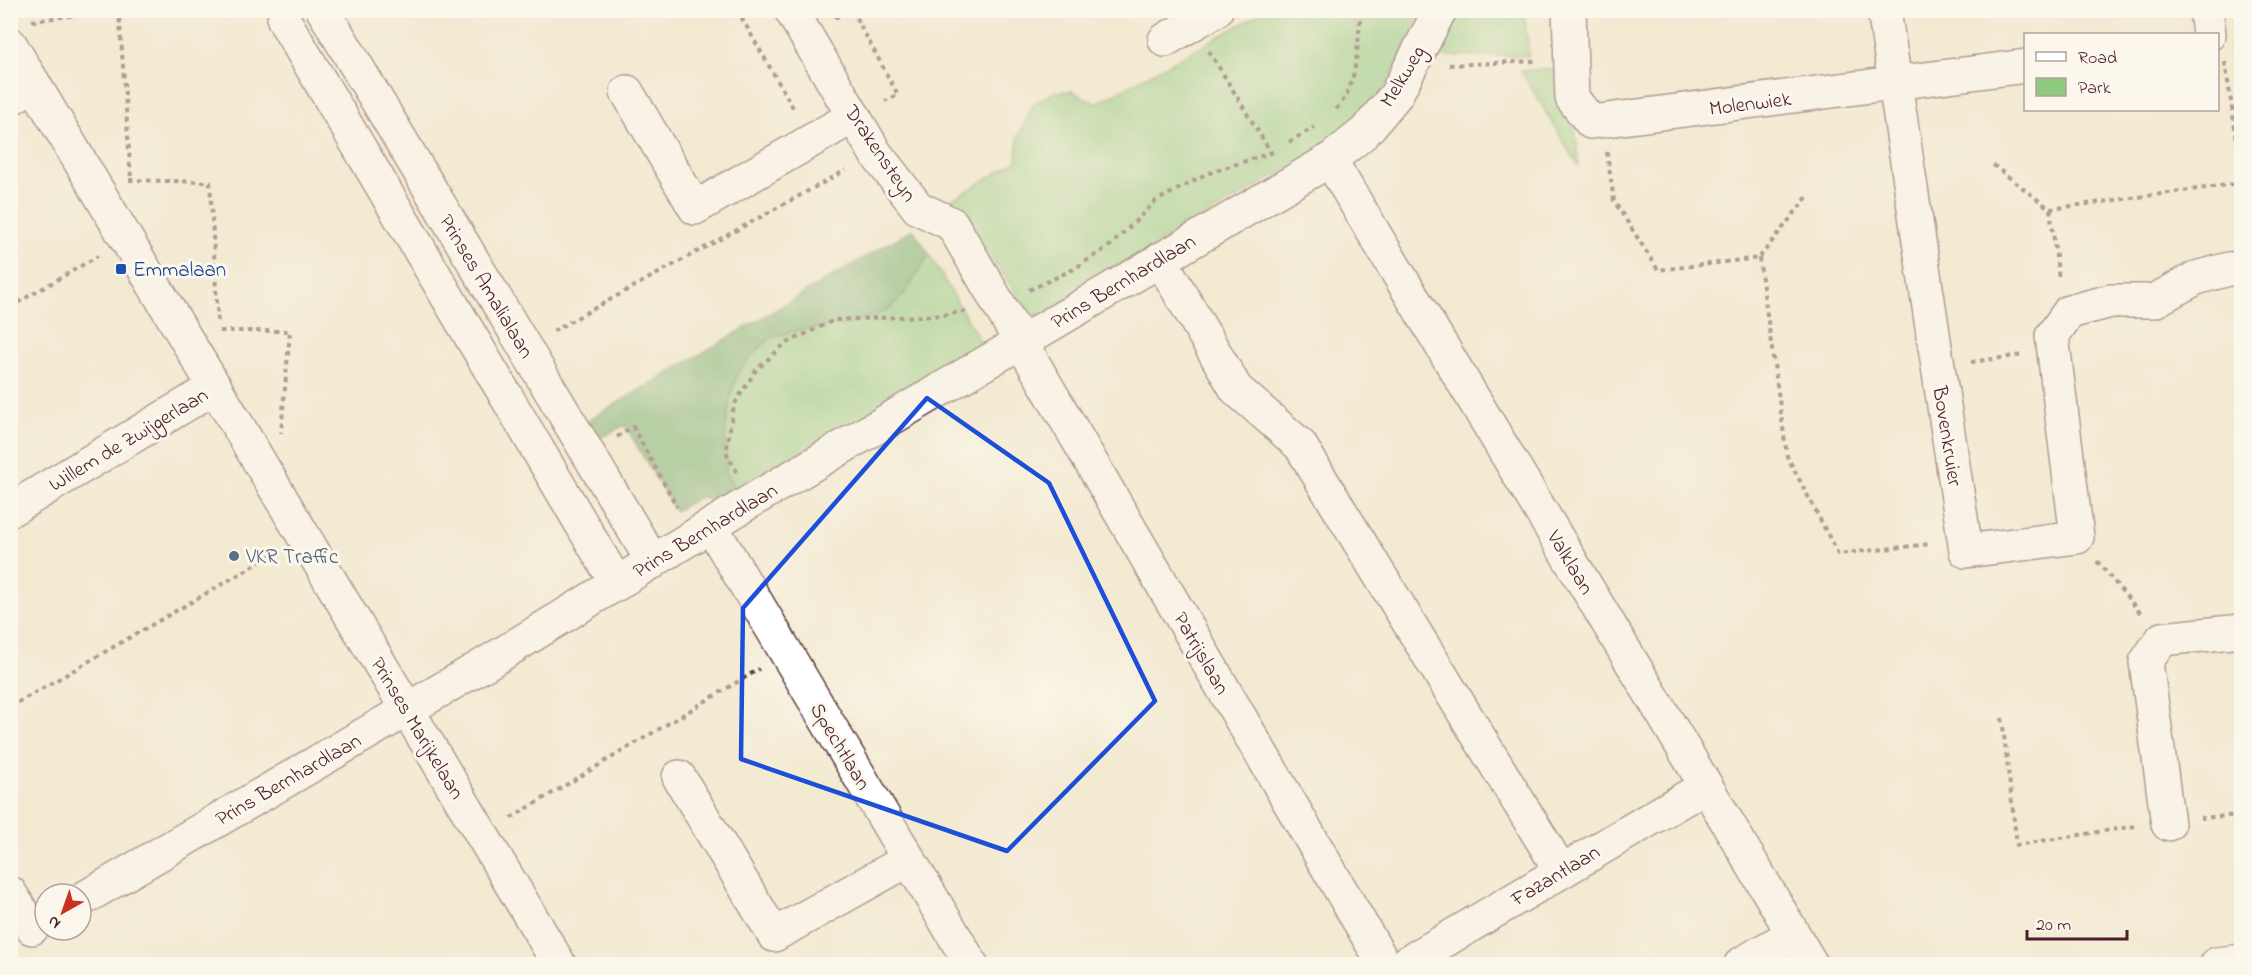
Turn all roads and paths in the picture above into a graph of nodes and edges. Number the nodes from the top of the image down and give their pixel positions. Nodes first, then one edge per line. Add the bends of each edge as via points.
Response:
1 (117, 10) edge
2 (323, 10) edge
3 (736, 10) edge
4 (791, 10) edge
5 (852, 10) edge
6 (1361, 10) edge
7 (1440, 10) edge
8 (1569, 10) edge
9 (1884, 10) edge
10 (2206, 10) edge
11 (1198, 15) edge
12 (284, 20) dead end
13 (16, 33) edge
14 (2213, 33) edge
15 (1165, 40) dead end
16 (2219, 58) edge
17 (1571, 59) junction
18 (2024, 66) edge
19 (1409, 67) junction
20 (1894, 84) junction
21 (22, 91) edge
22 (627, 92) dead end
23 (1329, 115) dead end
24 (854, 116) junction
25 (1604, 121) junction
26 (1322, 122) dead end
27 (812, 140) junction
28 (876, 153) junction
29 (1271, 153) junction
30 (1330, 160) junction
31 (1993, 165) dead end
32 (2241, 174) edge
33 (131, 180) junction
34 (1290, 183) junction
35 (2241, 183) edge
36 (95, 187) junction
37 (1808, 196) dead end
38 (2050, 209) junction
39 (126, 239) junction
40 (1759, 258) junction
41 (1160, 259) junction
42 (2241, 268) edge
43 (998, 305) junction
44 (10, 307) edge
45 (2056, 335) junction
46 (1021, 342) junction
47 (524, 347) junction
48 (1937, 366) junction
49 (215, 387) junction
50 (281, 434) dead end
51 (588, 454) junction
52 (751, 501) junction
53 (10, 510) edge
54 (703, 532) junction
55 (304, 536) junction
56 (2077, 537) junction
57 (1964, 541) junction
58 (653, 562) junction
59 (617, 584) junction
60 (2241, 632) edge
61 (2162, 639) junction
62 (786, 654) junction
63 (10, 707) edge
64 (407, 710) junction
65 (2002, 718) dead end
66 (679, 777) dead end
67 (1706, 786) junction
68 (2241, 814) edge
69 (2168, 822) junction
70 (482, 835) junction
71 (908, 860) junction
72 (1561, 871) junction
73 (10, 893) edge
74 (93, 893) edge
75 (29, 930) edge
76 (1793, 934) junction
77 (2241, 961) edge
78 (559, 964) edge
79 (971, 964) edge
80 (1384, 964) edge
81 (1405, 964) edge
82 (1741, 964) edge
83 (1811, 964) edge
84 (2217, 964) edge

1 - 13 path
1 - 33 path
2 - 47 street, Prinses Amalialaan
3 - 27 path
4 - 24 street, Drakensteyn
5 - 24 path via 898,95
6 - 23 path via 1352,83 1344,102
7 - 19 street, Melkweg
8 - 17 street
9 - 20 street, Bovenkruier
10 - 14 street
11 - 15 street
11 - 29 path
12 - 59 street
13 - 21 street, Prinses Marijkelaan
16 - 32 path
17 - 19 path
17 - 25 street via 1572,98 1591,122
18 - 20 street, Molenwiek
19 - 30 street, Melkweg via 1396,95 1365,132
20 - 25 street, Molenwiek
20 - 48 street, Bovenkruier
21 - 36 street, Prinses Marijkelaan
22 - 27 street via 695,208
24 - 27 street
24 - 28 street, Drakensteyn
25 - 40 path via 1614,201 1658,270
26 - 29 path
28 - 43 street, Drakensteyn via 918,208 952,224
28 - 47 path
29 - 34 path
29 - 43 path via 1206,174 1156,201 1111,245 1074,269
30 - 34 street, Prins Bernhardlaan
30 - 67 street, Valklaan
31 - 38 path
33 - 36 path
33 - 50 path via 210,182 219,331 290,331
34 - 41 street, Prins Bernhardlaan
35 - 38 path
36 - 39 street, Prinses Marijkelaan
37 - 40 path
38 - 45 path
39 - 44 path
39 - 49 street, Prinses Marijkelaan
40 - 57 path via 1787,456 1838,554
41 - 46 street, Prins Bernhardlaan
41 - 72 street via 1236,389 1300,446
42 - 45 street via 2196,278 2154,301 2111,302 2069,312
43 - 46 street, Drakensteyn
43 - 52 path via 944,315 834,321 785,344 756,370 734,405 726,452
45 - 48 path
45 - 56 street
46 - 52 street, Prins Bernhardlaan
46 - 80 street, Patrijslaan
47 - 51 street, Prinses Amalialaan
48 - 57 street, Bovenkruier
49 - 53 street, Willem de Zwijgerlaan
49 - 55 street, Prinses Marijkelaan
51 - 54 path via 633,428
51 - 58 street, Prinses Amalialaan
52 - 54 street, Prins Bernhardlaan
54 - 58 street, Prins Bernhardlaan
54 - 62 street, Spechtlaan
55 - 63 path
55 - 64 street, Prinses Marijkelaan
56 - 57 street via 1966,551
56 - 61 path
58 - 59 street, Prins Bernhardlaan
59 - 64 street, Prins Bernhardlaan
60 - 61 street
61 - 69 street via 2146,662
62 - 70 path
62 - 71 street, Spechtlaan
64 - 70 street, Prinses Marijkelaan
64 - 74 street, Prins Bernhardlaan
65 - 69 path via 2017,845
66 - 71 street via 774,935
67 - 72 street, Fazantlaan
67 - 76 street, Valklaan
68 - 69 path
70 - 78 street, Prinses Marijkelaan
71 - 79 street, Spechtlaan
72 - 81 street, Fazantlaan
73 - 75 street
76 - 82 street
76 - 83 street, Valklaan
77 - 84 street

